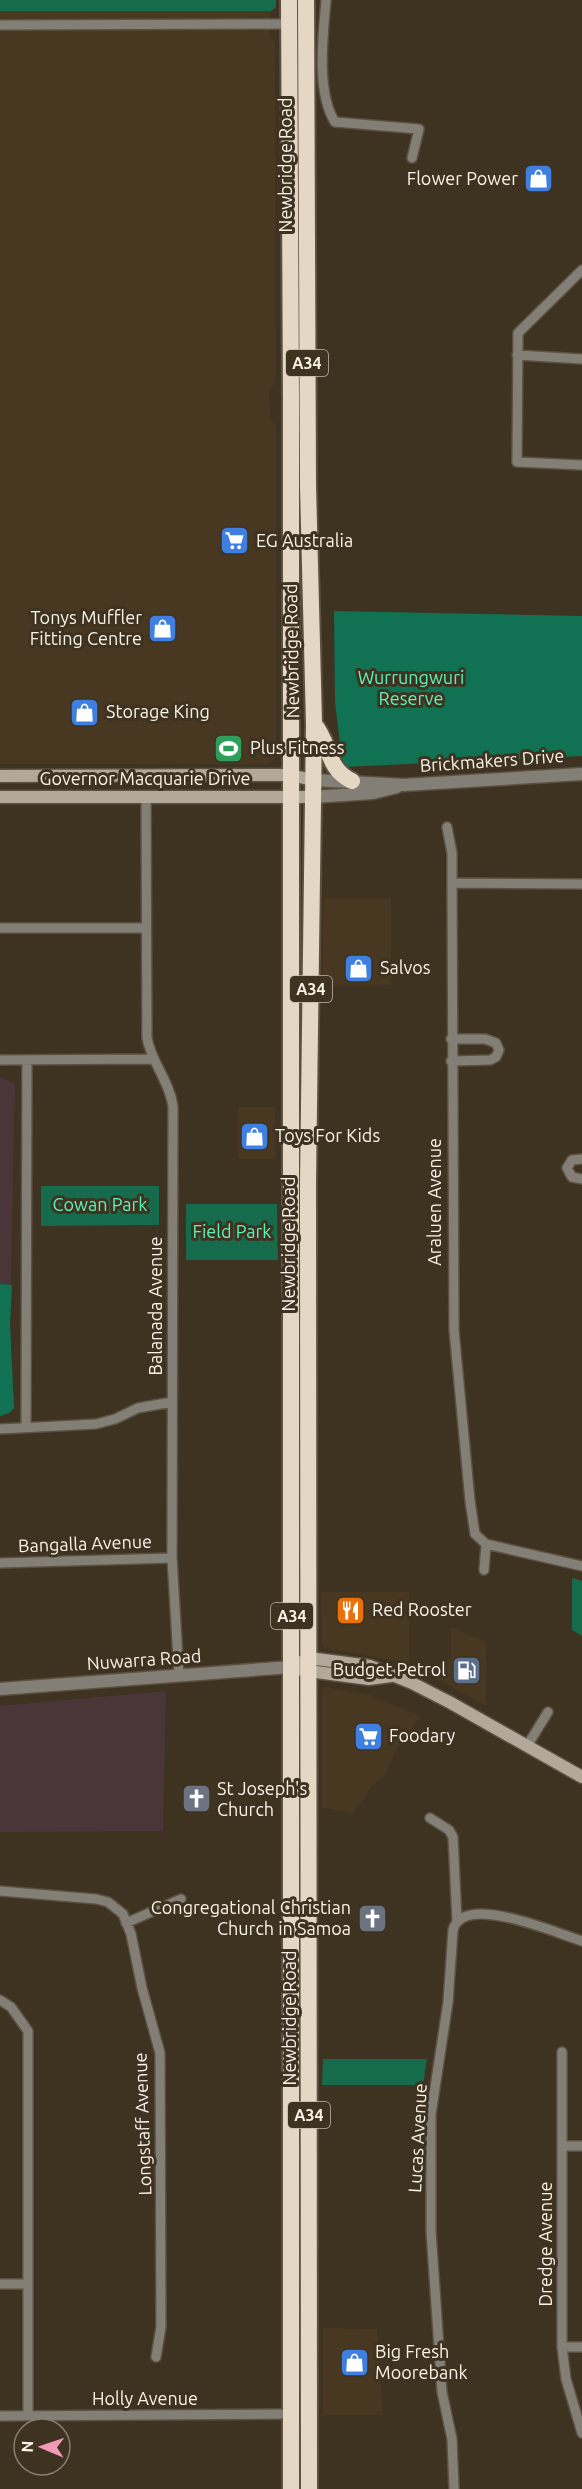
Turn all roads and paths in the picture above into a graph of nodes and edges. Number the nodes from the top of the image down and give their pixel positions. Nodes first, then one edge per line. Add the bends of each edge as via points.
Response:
1 (288, 0) edge
2 (306, 0) edge
3 (326, 0) edge
4 (288, 24) junction
5 (0, 25) edge
6 (412, 158) dead end
7 (582, 270) edge
8 (517, 355) junction
9 (582, 359) edge
10 (582, 465) edge
11 (314, 724) junction
12 (582, 774) edge
13 (290, 775) junction
14 (0, 776) edge
15 (352, 781) junction
16 (404, 785) junction
17 (313, 789) junction
18 (0, 797) edge
19 (146, 797) junction
20 (290, 798) junction
21 (447, 827) dead end
22 (452, 883) junction
23 (582, 884) edge
24 (0, 928) edge
25 (146, 928) junction
26 (452, 1040) junction
27 (153, 1059) junction
28 (0, 1060) edge
29 (27, 1060) junction
30 (452, 1061) junction
31 (582, 1159) edge
32 (582, 1179) edge
33 (172, 1402) junction
34 (26, 1427) junction
35 (0, 1429) edge
36 (486, 1544) junction
37 (172, 1558) junction
38 (0, 1563) edge
39 (582, 1566) edge
40 (484, 1570) dead end
41 (309, 1665) junction
42 (291, 1667) junction
43 (179, 1676) junction
44 (0, 1689) edge
45 (548, 1712) dead end
46 (527, 1746) junction
47 (582, 1777) edge
48 (430, 1818) dead end
49 (0, 1891) edge
50 (182, 1899) dead end
51 (457, 1921) junction
52 (126, 1923) junction
53 (582, 1941) edge
54 (0, 2000) edge
55 (562, 2052) dead end
56 (563, 2146) junction
57 (582, 2146) edge
58 (0, 2284) edge
59 (28, 2284) junction
60 (562, 2347) junction
61 (582, 2347) edge
62 (156, 2357) dead end
63 (291, 2414) junction
64 (0, 2416) edge
65 (28, 2416) junction
66 (582, 2433) edge
67 (291, 2489) edge
68 (309, 2489) edge
69 (454, 2489) edge

1 - 4 highway, Newbridge Road / A34
2 - 11 highway, Newbridge Road / A34 via 308,463
3 - 6 street via 326,109 335,122 419,129
4 - 5 street
4 - 13 highway, Newbridge Road / A34
7 - 8 street via 518,333
8 - 9 street
8 - 10 street via 517,462
11 - 15 highway via 324,736 335,768
11 - 17 highway, Newbridge Road / A34
12 - 16 street, Brickmakers Drive
13 - 14 main road, Governor Macquarie Drive
13 - 17 main road, Governor Macquarie Drive
13 - 20 highway, Newbridge Road / A34
15 - 16 street, Brickmakers Drive
15 - 17 street, Brickmakers Drive
16 - 17 street, Brickmakers Drive via 373,793
17 - 20 main road, Brickmakers Drive
17 - 41 highway, Newbridge Road / A34 via 308,1182
18 - 19 main road, Governor Macquarie Drive
19 - 20 main road, Governor Macquarie Drive
19 - 25 street, Balanada Avenue
20 - 42 highway, Newbridge Road / A34
21 - 22 street, Araluen Avenue
22 - 23 street
22 - 26 street, Araluen Avenue
24 - 25 street
25 - 27 street, Balanada Avenue via 147,1038
26 - 30 street, Araluen Avenue
26 - 30 street via 489,1040 499,1050 490,1060
27 - 29 street
27 - 33 street, Balanada Avenue via 168,1086 173,1106
28 - 29 street
29 - 34 street
30 - 36 street, Araluen Avenue via 455,1341 474,1529
31 - 32 street via 572,1160 567,1168 572,1178
33 - 34 street via 138,1407 96,1424
33 - 37 street, Balanada Avenue
34 - 35 street
36 - 39 street
36 - 40 street
37 - 38 street, Bangalla Avenue
37 - 43 street, Balanada Avenue
41 - 42 main road, Nuwarra Road
41 - 46 main road, Nuwarra Road via 369,1679 391,1676 451,1702
41 - 68 highway, Newbridge Road / A34
42 - 43 street, Nuwarra Road
42 - 63 highway, Newbridge Road / A34
43 - 44 street, Nuwarra Road
45 - 46 street
46 - 47 main road, Nuwarra Road
48 - 51 street, Lucas Avenue via 449,1830 453,1838
49 - 52 street, Longstaff Avenue via 108,1902 123,1914
50 - 52 street
51 - 53 street via 468,1914 493,1914
51 - 69 street, Lucas Avenue via 431,2114 432,2266
52 - 62 street, Longstaff Avenue via 160,2053 161,2327
54 - 59 street via 11,2007 28,2031
55 - 56 street, Dredge Avenue
56 - 57 street
56 - 60 street, Dredge Avenue
58 - 59 street
59 - 65 street
60 - 61 street
60 - 66 street, Dredge Avenue via 566,2379
63 - 65 street, Holly Avenue
63 - 67 highway, Newbridge Road / A34
64 - 65 street, Holly Avenue

